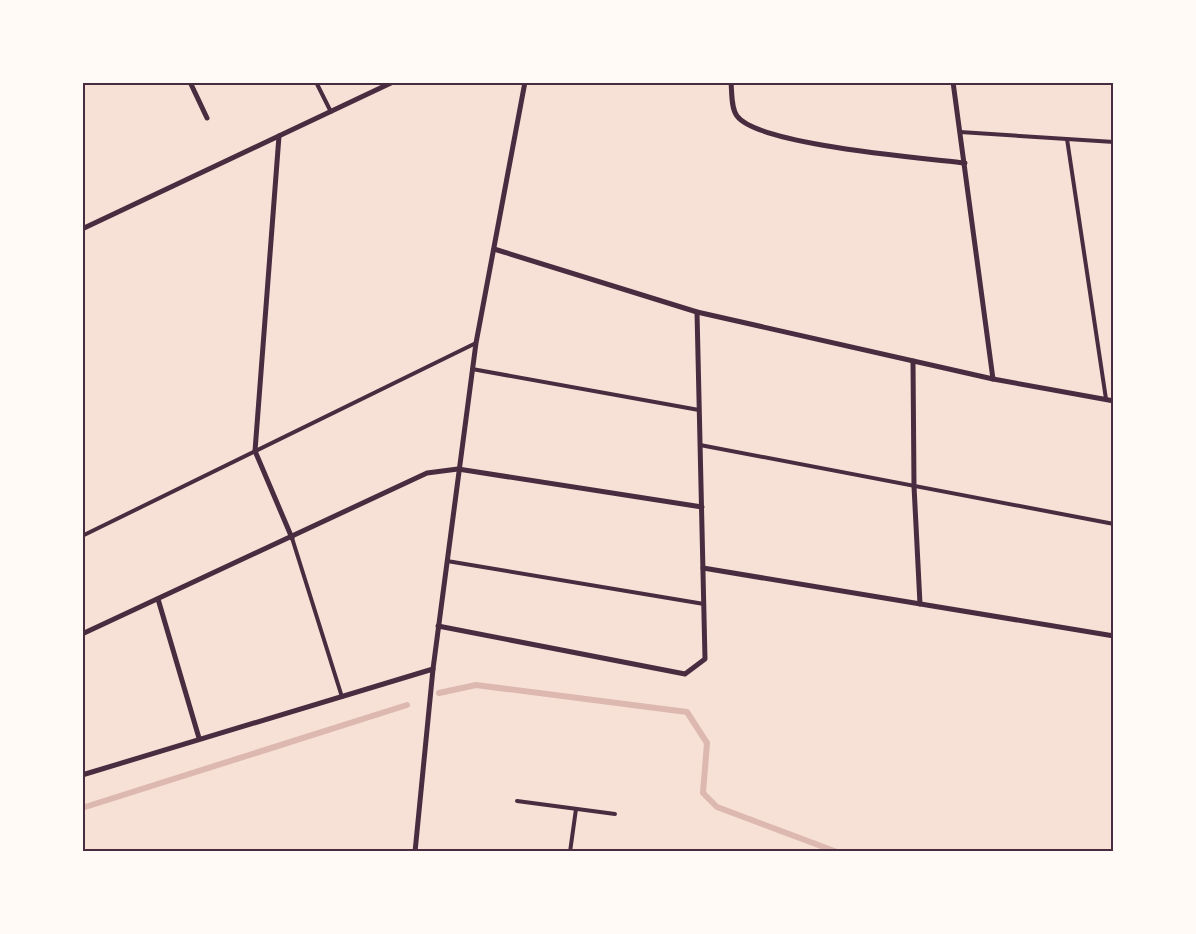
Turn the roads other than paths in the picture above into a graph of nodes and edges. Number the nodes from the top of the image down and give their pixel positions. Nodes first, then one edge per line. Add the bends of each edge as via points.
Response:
1 (190, 82) edge
2 (316, 82) edge
3 (393, 82) edge
4 (525, 82) edge
5 (731, 82) edge
6 (953, 82) edge
7 (331, 112) junction
8 (207, 118) dead end
9 (960, 132) junction
10 (279, 136) junction
11 (1067, 139) junction
12 (1114, 142) edge
13 (965, 163) junction
14 (82, 229) edge
15 (494, 249) junction
16 (697, 312) junction
17 (476, 343) junction
18 (913, 361) junction
19 (472, 369) junction
20 (993, 379) junction
21 (1106, 399) junction
22 (1114, 401) edge
23 (699, 410) junction
24 (700, 446) junction
25 (255, 451) junction
26 (458, 469) junction
27 (914, 486) junction
28 (702, 507) junction
29 (1114, 524) edge
30 (82, 536) edge
31 (292, 538) junction
32 (447, 561) junction
33 (703, 568) junction
34 (158, 599) junction
35 (704, 604) junction
36 (920, 604) junction
37 (438, 626) junction
38 (82, 634) edge
39 (1114, 636) edge
40 (433, 670) junction
41 (342, 697) junction
42 (199, 738) junction
43 (82, 775) edge
44 (517, 801) dead end
45 (576, 809) junction
46 (615, 814) dead end
47 (415, 852) edge
48 (570, 852) edge

1 - 8 street
2 - 7 lane
3 - 7 street
4 - 15 street
5 - 13 street via 737,116 758,131 798,142
6 - 9 street
7 - 10 street
9 - 11 lane
9 - 13 street
10 - 14 street
10 - 25 street
11 - 12 lane
11 - 21 lane
13 - 20 street
15 - 16 street
15 - 17 street
16 - 18 street
16 - 23 street
17 - 19 street
17 - 25 lane
18 - 20 street
18 - 27 street
19 - 23 lane
19 - 26 street
20 - 21 street
21 - 22 street
23 - 24 street
24 - 27 lane
24 - 28 street
25 - 30 lane
25 - 31 street
26 - 28 street
26 - 31 street via 427,473
26 - 32 street
27 - 29 lane
27 - 36 street
28 - 33 street
31 - 34 street
31 - 41 lane
32 - 35 lane
32 - 37 street
33 - 35 street
33 - 36 street
34 - 38 street
34 - 42 street
35 - 37 street via 705,659 685,674
36 - 39 street
37 - 40 street
40 - 41 street
40 - 47 street
41 - 42 street
42 - 43 street
44 - 45 lane
45 - 46 lane
45 - 48 lane

